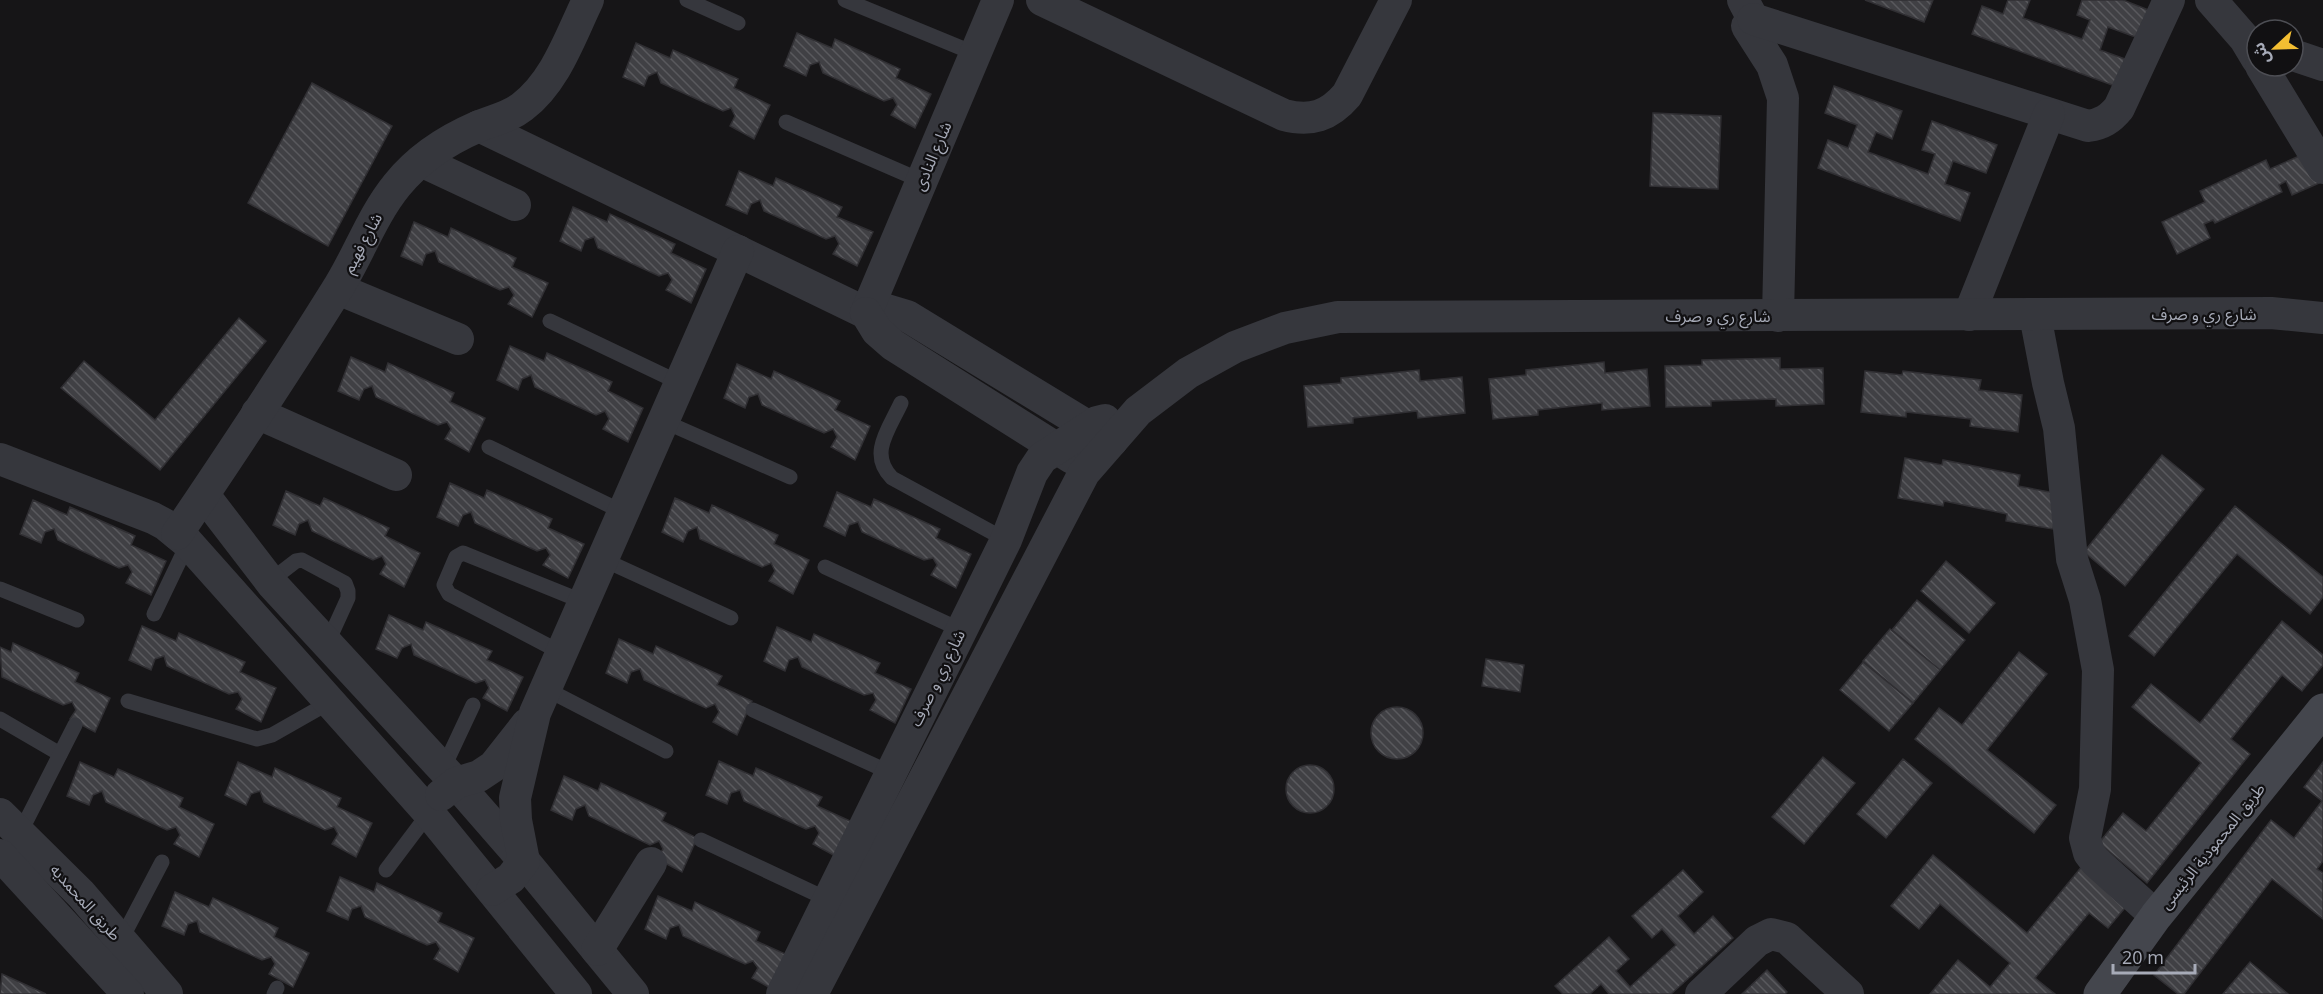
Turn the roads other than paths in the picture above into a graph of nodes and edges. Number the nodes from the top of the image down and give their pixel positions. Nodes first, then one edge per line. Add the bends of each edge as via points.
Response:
1 (588, 0) edge
2 (687, 0) edge
3 (845, 0) edge
4 (998, 0) edge
5 (1042, 0) edge
6 (1396, 0) edge
7 (2169, 0) edge
8 (2211, 0) edge
9 (1748, 10) edge
10 (738, 23) dead end
11 (2245, 38) edge
12 (976, 54) junction
13 (2305, 59) edge
14 (2323, 65) edge
15 (2268, 78) edge
16 (2049, 114) junction
17 (786, 122) dead end
18 (479, 126) junction
19 (421, 160) junction
20 (2323, 168) edge
21 (922, 181) junction
22 (515, 205) dead end
23 (738, 251) junction
24 (338, 289) junction
25 (866, 313) junction
26 (1970, 315) junction
27 (2035, 315) junction
28 (1778, 316) junction
29 (2323, 318) edge
30 (550, 321) dead end
31 (458, 339) dead end
32 (680, 383) junction
33 (902, 403) dead end
34 (257, 413) junction
35 (663, 421) junction
36 (1101, 434) junction
37 (489, 447) dead end
38 (1057, 448) junction
39 (0, 459) edge
40 (1088, 468) junction
41 (396, 475) dead end
42 (790, 477) dead end
43 (204, 495) junction
44 (623, 512) junction
45 (183, 538) junction
46 (1005, 540) junction
47 (602, 559) junction
48 (825, 567) dead end
49 (270, 581) junction
50 (0, 589) edge
51 (584, 602) junction
52 (154, 614) dead end
53 (731, 618) dead end
54 (77, 620) dead end
55 (961, 630) junction
56 (327, 644) junction
57 (562, 653) junction
58 (128, 701) dead end
59 (540, 701) junction
60 (330, 702) junction
61 (473, 705) dead end
62 (753, 710) dead end
63 (2323, 710) edge
64 (0, 719) edge
65 (75, 725) dead end
66 (666, 751) dead end
67 (60, 754) junction
68 (891, 773) junction
69 (450, 776) junction
70 (429, 813) junction
71 (7, 834) edge
72 (701, 840) dead end
73 (524, 861) junction
74 (162, 862) dead end
75 (651, 863) dead end
76 (386, 870) dead end
77 (492, 890) junction
78 (829, 900) junction
79 (2156, 916) junction
80 (121, 940) junction
81 (597, 950) junction
82 (2104, 991) edge
83 (127, 994) edge
84 (167, 994) edge
85 (576, 994) edge
86 (633, 994) edge
87 (782, 994) edge
88 (812, 994) edge
89 (1701, 994) edge
90 (1848, 994) edge

1 - 18 street, شارع فهيم via 538,93 521,108
2 - 10 lane
3 - 12 lane
4 - 12 street, شارع النادى
5 - 6 street via 1284,115 1312,119 1338,106 1347,95
7 - 16 street via 2112,118 2088,126
8 - 11 street
9 - 16 street
9 - 28 street via 1747,26 1772,65 1783,98
12 - 21 street, شارع النادى
13 - 14 street
15 - 20 street
16 - 26 street
17 - 21 lane
18 - 19 street, شارع فهيم
18 - 23 street
19 - 22 street
19 - 24 street, شارع فهيم via 397,185 378,214
21 - 25 street, شارع النادى
23 - 25 street
23 - 32 street
24 - 31 street
24 - 34 street, شارع فهيم
25 - 36 street via 887,310 907,315
25 - 38 street via 877,331 893,345
26 - 27 street, شارع ري و صرف
26 - 28 street, شارع ري و صرف
27 - 29 street, شارع ري و صرف via 2271,313
27 - 79 street via 2059,428 2072,559 2085,600 2098,670 2095,789 2085,838 2095,861
28 - 36 street, شارع ري و صرف via 1338,317 1285,328 1235,347 1188,373
30 - 32 lane
32 - 35 street
33 - 46 lane via 882,445 881,463 885,471
34 - 41 street
34 - 43 street, شارع فهيم
35 - 42 lane
35 - 44 street
36 - 38 street, شارع ري و صرف
36 - 40 street, شارع ري و صرف
37 - 44 lane
38 - 40 street
38 - 46 street, شارع ري و صرف via 1042,458 1032,473
39 - 45 street via 137,511
40 - 88 street, شارع ري و صرف
43 - 45 street, شارع فهيم
43 - 49 street
44 - 47 street
45 - 52 lane
45 - 60 street
46 - 55 street, شارع ري و صرف
47 - 51 street
47 - 53 lane
48 - 55 lane
49 - 56 street
49 - 56 lane via 302,560 345,583 348,598
50 - 54 lane
51 - 57 street
51 - 57 lane via 465,554 456,557 444,585 449,594
55 - 68 street, شارع ري و صرف
56 - 69 street
57 - 59 street
58 - 60 lane via 257,739 272,735
59 - 66 lane
59 - 69 street via 494,766 478,776
59 - 73 street via 515,798
60 - 70 street
61 - 69 lane
62 - 68 lane
63 - 79 street, طريق المحمودية الرئيسى
64 - 67 lane
65 - 67 lane
67 - 71 lane
68 - 78 street, شارع ري و صرف
69 - 70 street
69 - 73 street
70 - 76 lane
70 - 77 street
71 - 80 street, طريق المحمديه via 81,894
71 - 83 street, طريق المحمديه
72 - 78 lane
73 - 77 street via 511,878
73 - 81 street
74 - 80 lane
75 - 81 street
77 - 85 street
78 - 87 street, شارع ري و صرف
79 - 82 street, طريق المحمودية الرئيسى
80 - 84 street, طريق المحمديه
81 - 86 street
89 - 90 street via 1757,941 1772,934 1787,938

